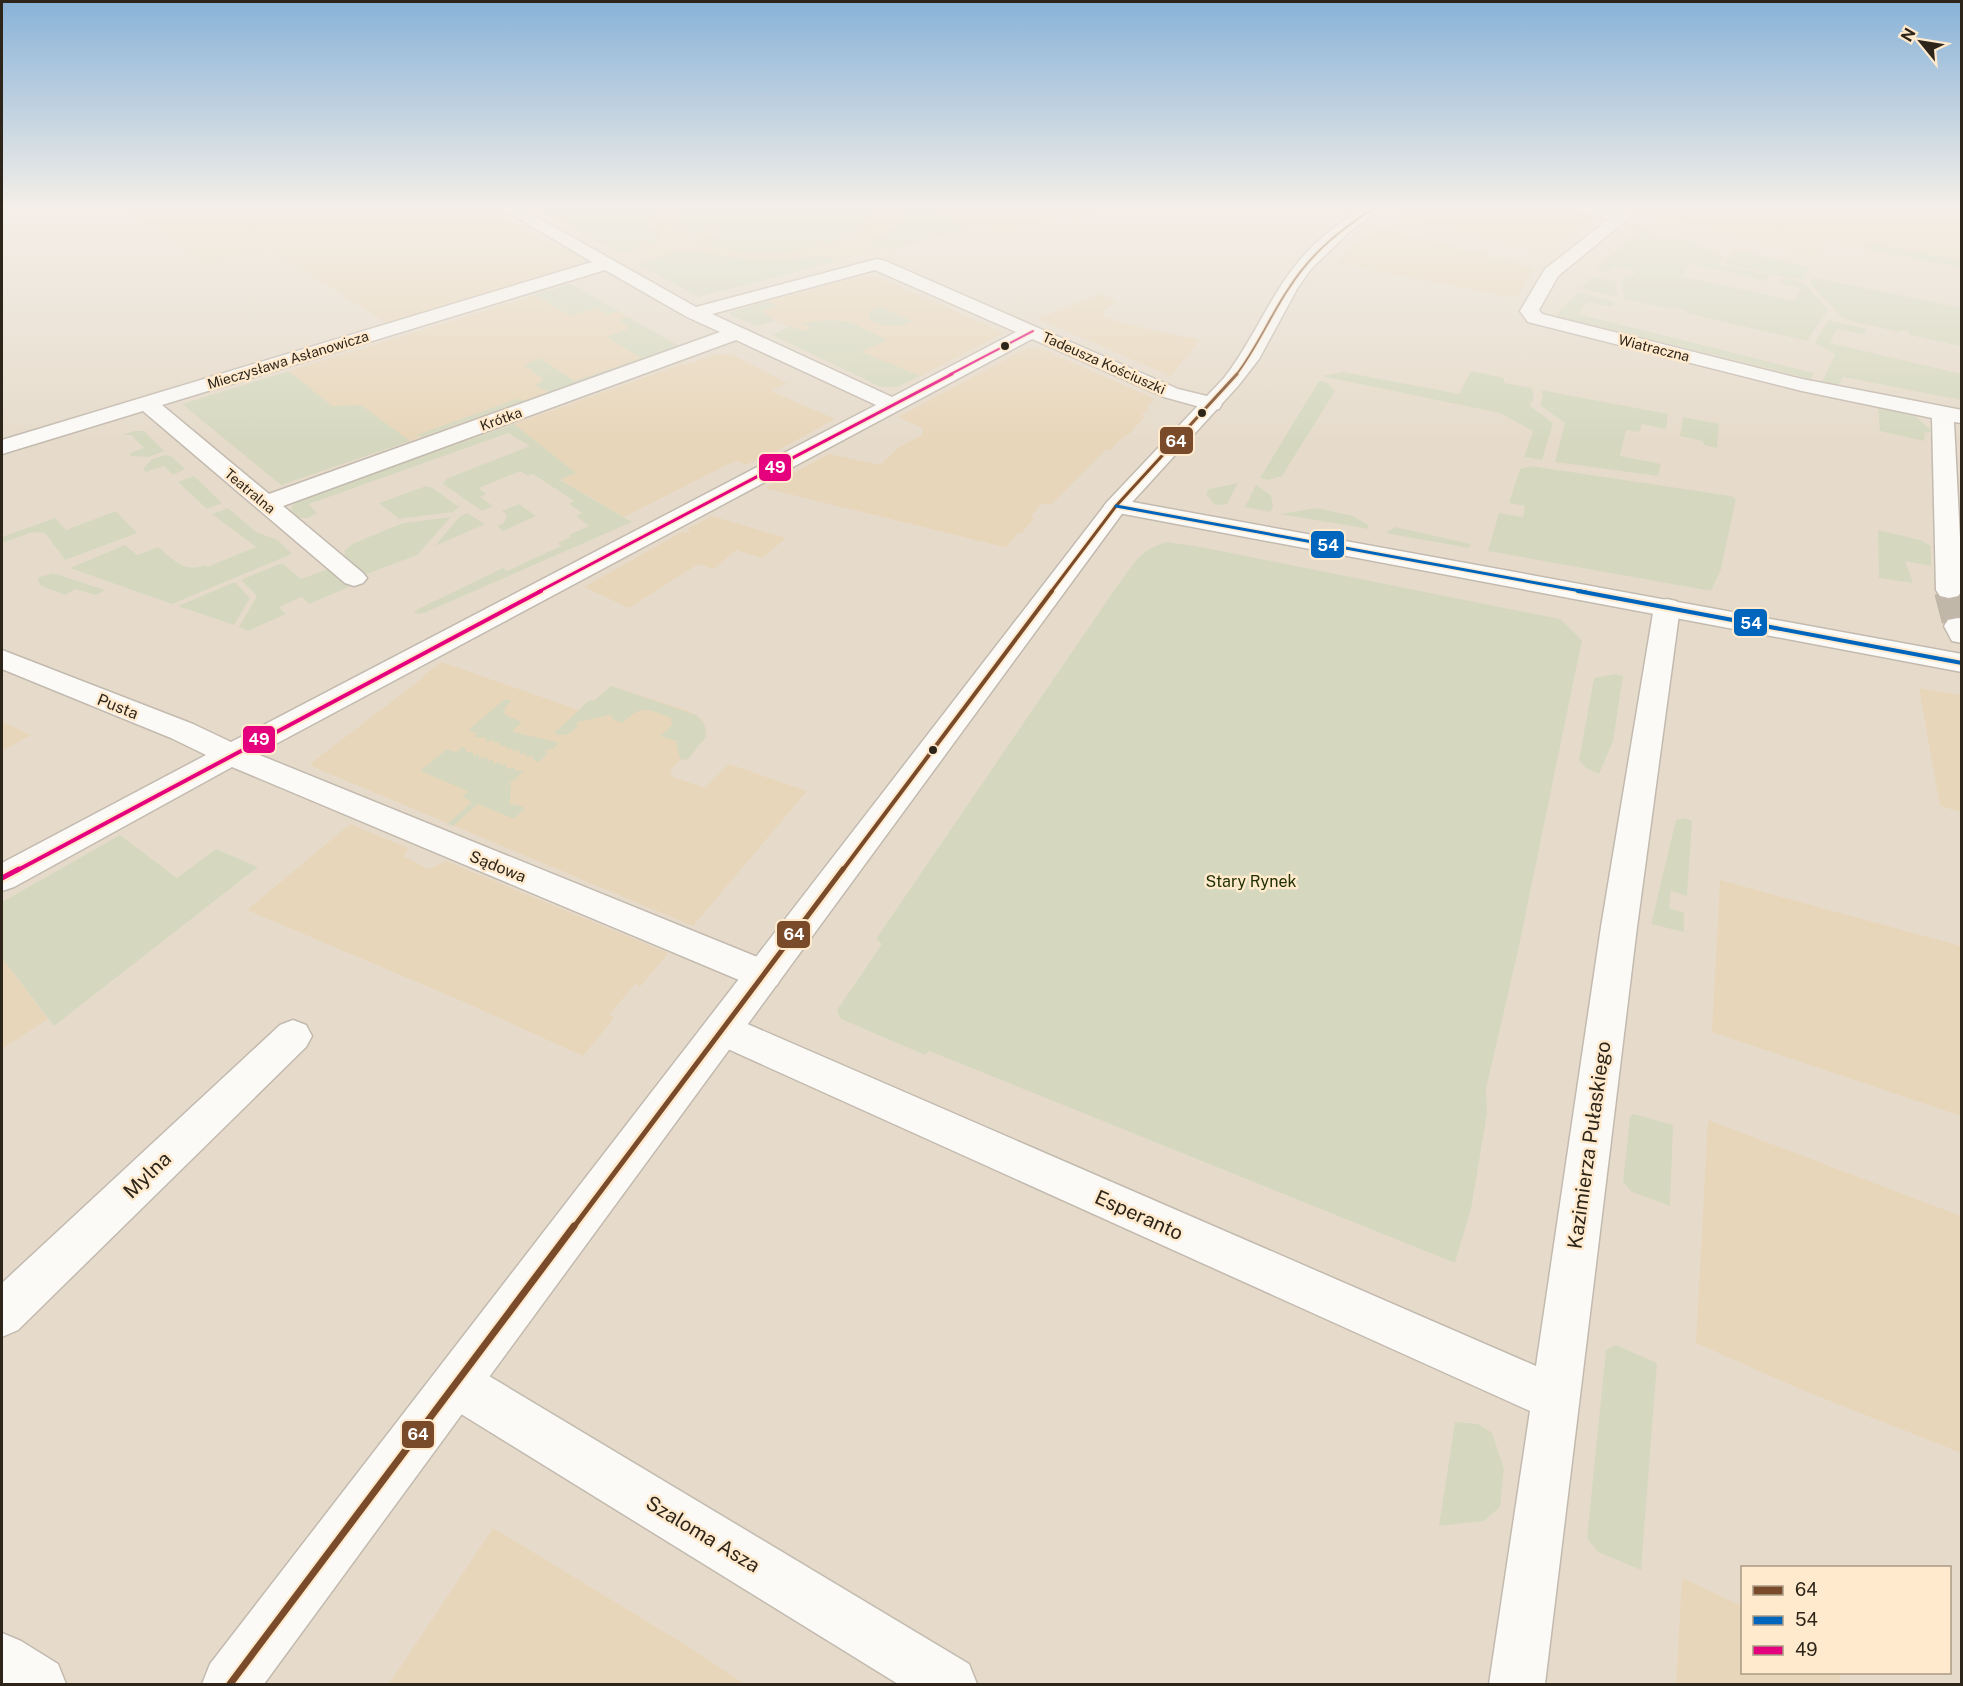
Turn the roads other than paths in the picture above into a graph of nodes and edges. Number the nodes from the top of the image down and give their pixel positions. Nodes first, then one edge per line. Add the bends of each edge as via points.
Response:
1 (536, 285) edge
2 (621, 285) edge
3 (645, 285) edge
4 (800, 285) edge
5 (925, 285) edge
6 (1291, 285) edge
7 (1544, 285) edge
8 (654, 290) junction
9 (694, 313) junction
10 (1033, 331) junction
11 (736, 333) junction
12 (146, 403) junction
13 (1211, 404) junction
14 (894, 406) junction
15 (1952, 415) edge
16 (2, 447) edge
17 (265, 504) junction
18 (1116, 507) junction
19 (354, 578) dead end
20 (1949, 590) tunnel mouth
21 (1666, 607) junction
22 (2, 659) edge
23 (1962, 663) edge
24 (234, 754) junction
25 (2, 878) edge
26 (764, 975) junction
27 (723, 1030) junction
28 (293, 1036) dead end
29 (2, 1314) edge
30 (457, 1384) junction
31 (1555, 1398) junction
32 (2, 1660) edge
33 (38, 1684) edge
34 (230, 1684) edge
35 (950, 1684) edge
36 (1517, 1684) edge

1 - 12 street, Mieczysława Asłanowicza
2 - 8 street
3 - 8 street
4 - 9 street, Tadeusza Kościuszki
5 - 10 street, Tadeusza Kościuszki
6 - 13 street via 1249,359
7 - 15 street, Wiatraczna via 1529,311 1535,318 1802,385
8 - 9 street
9 - 11 street
10 - 13 street, Tadeusza Kościuszki via 1171,393
10 - 14 street
11 - 14 street
11 - 17 street, Krótka
12 - 16 street, Mieczysława Asłanowicza
12 - 17 street, Teatralna
13 - 18 street
14 - 24 street
15 - 20 street
17 - 19 street, Teatralna
18 - 21 street
18 - 26 street
21 - 23 street
21 - 31 street, Kazimierza Pułaskiego
22 - 24 street, Pusta
24 - 25 street
24 - 26 street, Sądowa
26 - 27 street
27 - 30 street
27 - 31 street, Esperanto
28 - 29 street, Mylna
30 - 34 street
30 - 35 street, Szaloma Asza
31 - 36 street, Kazimierza Pułaskiego
32 - 33 street

